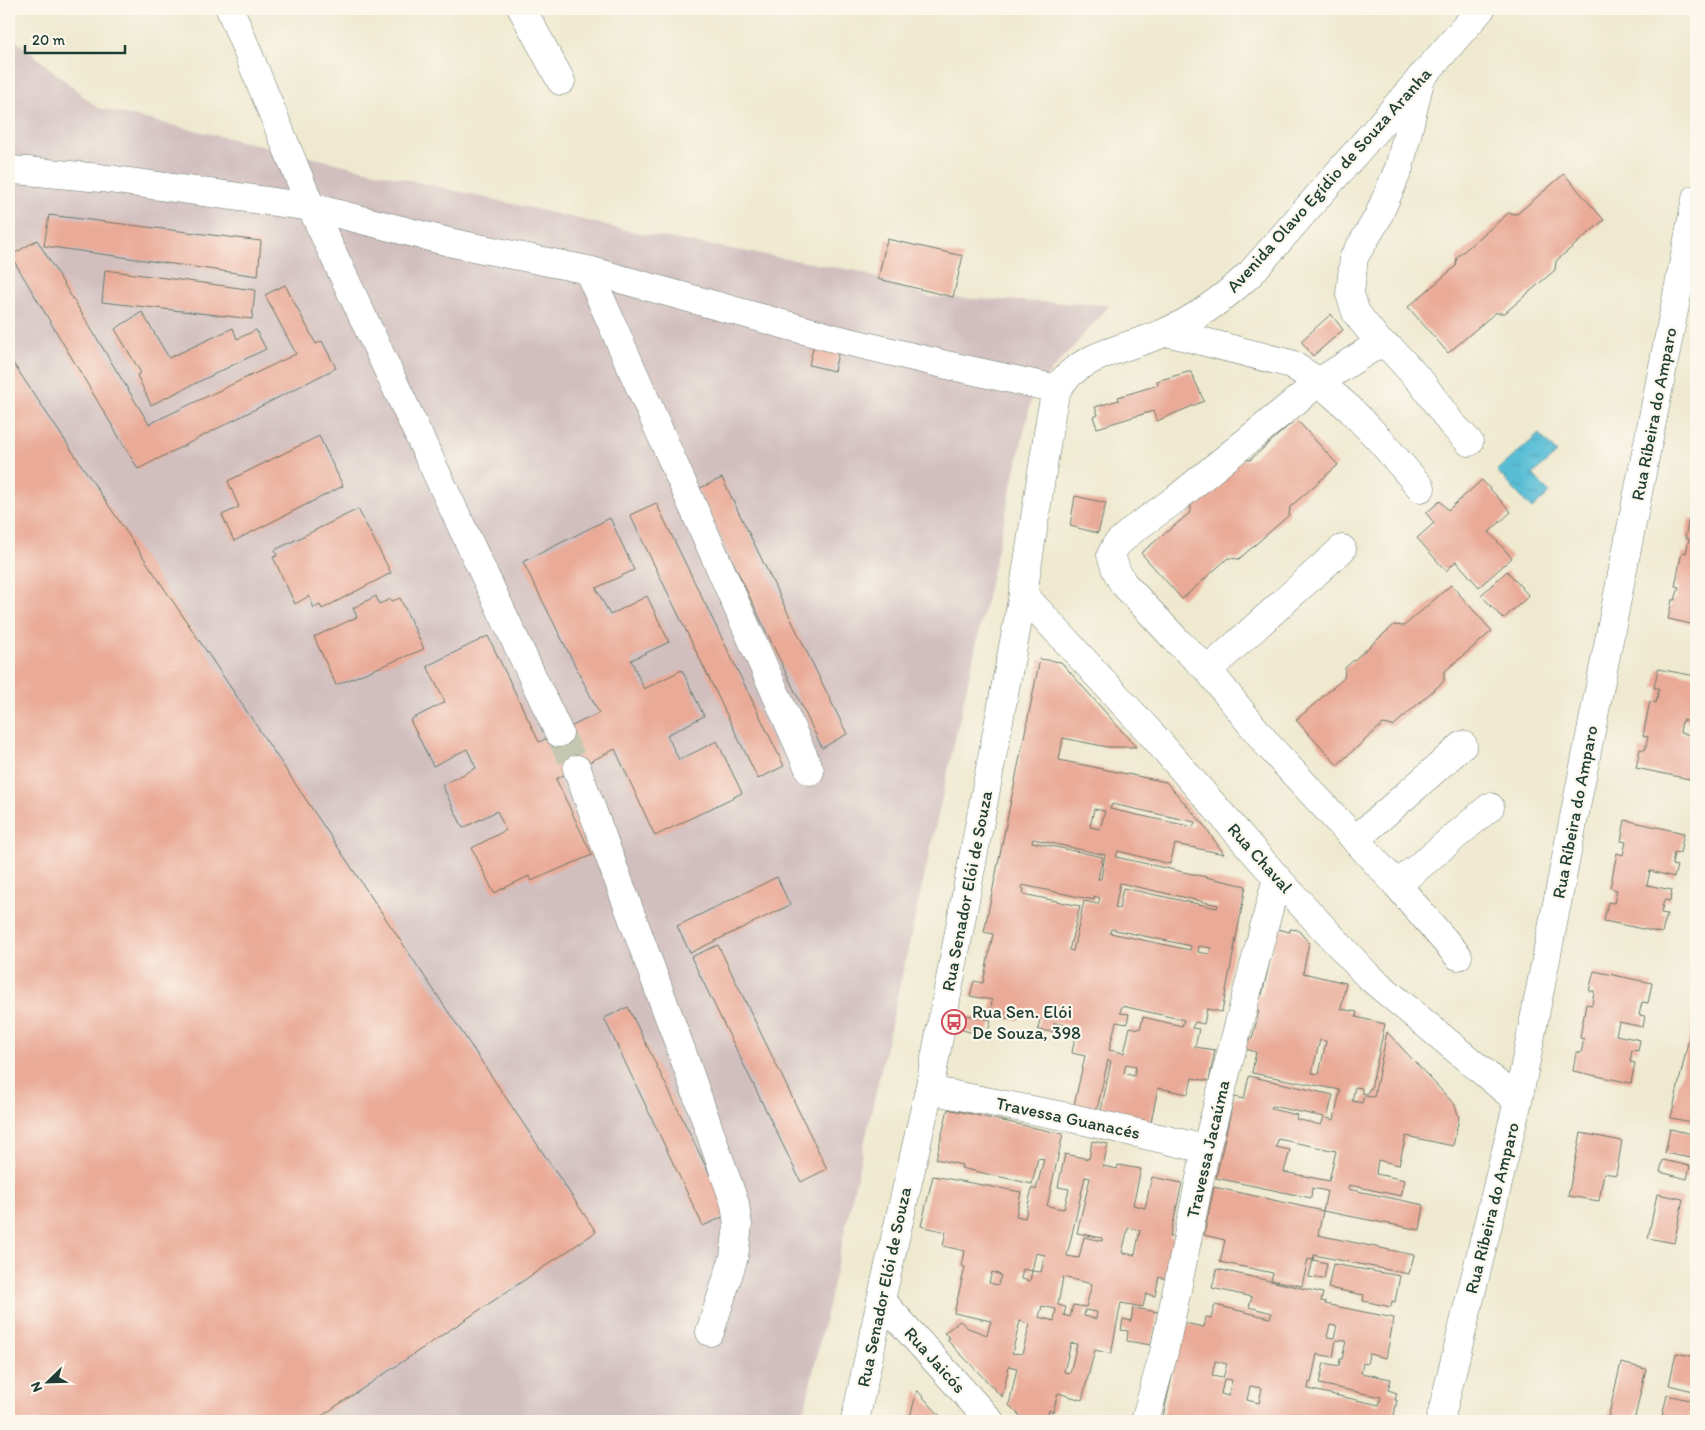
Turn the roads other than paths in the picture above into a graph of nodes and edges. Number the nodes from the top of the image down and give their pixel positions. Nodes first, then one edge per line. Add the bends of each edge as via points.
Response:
1 (230, 9) edge
2 (522, 9) edge
3 (1481, 9) edge
4 (1421, 77) junction
5 (560, 81) dead end
6 (9, 170) edge
7 (1696, 199) edge
8 (311, 207) junction
9 (588, 270) junction
10 (1166, 332) junction
11 (1380, 343) junction
12 (1319, 382) junction
13 (1057, 389) junction
14 (1469, 442) dead end
15 (1421, 488) dead end
16 (1342, 548) dead end
17 (1023, 594) junction
18 (1208, 670) junction
19 (559, 733) tunnel mouth
20 (1463, 745) dead end
21 (577, 768) tunnel mouth
22 (810, 772) dead end
23 (1490, 807) dead end
24 (1355, 840) junction
25 (1277, 878) junction
26 (1397, 886) junction
27 (1458, 956) dead end
28 (929, 1090) junction
29 (1518, 1101) junction
30 (1206, 1149) junction
31 (881, 1300) junction
32 (710, 1332) dead end
33 (855, 1421) edge
34 (990, 1421) edge
35 (1145, 1421) edge
36 (1440, 1421) edge

1 - 8 street
2 - 5 street
3 - 4 street, Avenida Olavo Egídio de Souza Aranha
4 - 10 street, Avenida Olavo Egídio de Souza Aranha via 1251,273 1224,298
4 - 11 street via 1399,168 1354,257 1350,294 1356,313
6 - 8 street via 101,178
7 - 29 street, Rua Ríbeira do Amparo
8 - 9 street via 453,243
8 - 19 street
9 - 13 street via 833,338
9 - 22 street
10 - 12 street via 1291,364
10 - 13 street, Avenida Olavo Egídio de Souza Aranha via 1094,358 1066,377
11 - 12 street
11 - 14 street via 1392,350 1422,382
12 - 15 street via 1350,409
12 - 18 street via 1176,499 1134,529 1116,545 1111,555 1123,583
13 - 17 street
16 - 18 street
17 - 25 street, Rua Chaval
17 - 28 street, Rua Senador Elói de Souza
18 - 24 street via 1267,744
20 - 24 street
21 - 32 street via 735,1204 738,1225 734,1256
23 - 26 street
24 - 26 street
25 - 29 street, Rua Chaval via 1368,976
25 - 30 street, Travessa Jacaúma
26 - 27 street
28 - 30 street, Travessa Guanacés via 1068,1117
28 - 31 street, Rua Senador Elói de Souza
29 - 36 street, Rua Ríbeira do Amparo
30 - 35 street, Travessa Jacaúma via 1164,1352
31 - 33 street, Rua Senador Elói de Souza
31 - 34 street, Rua Jaicós

